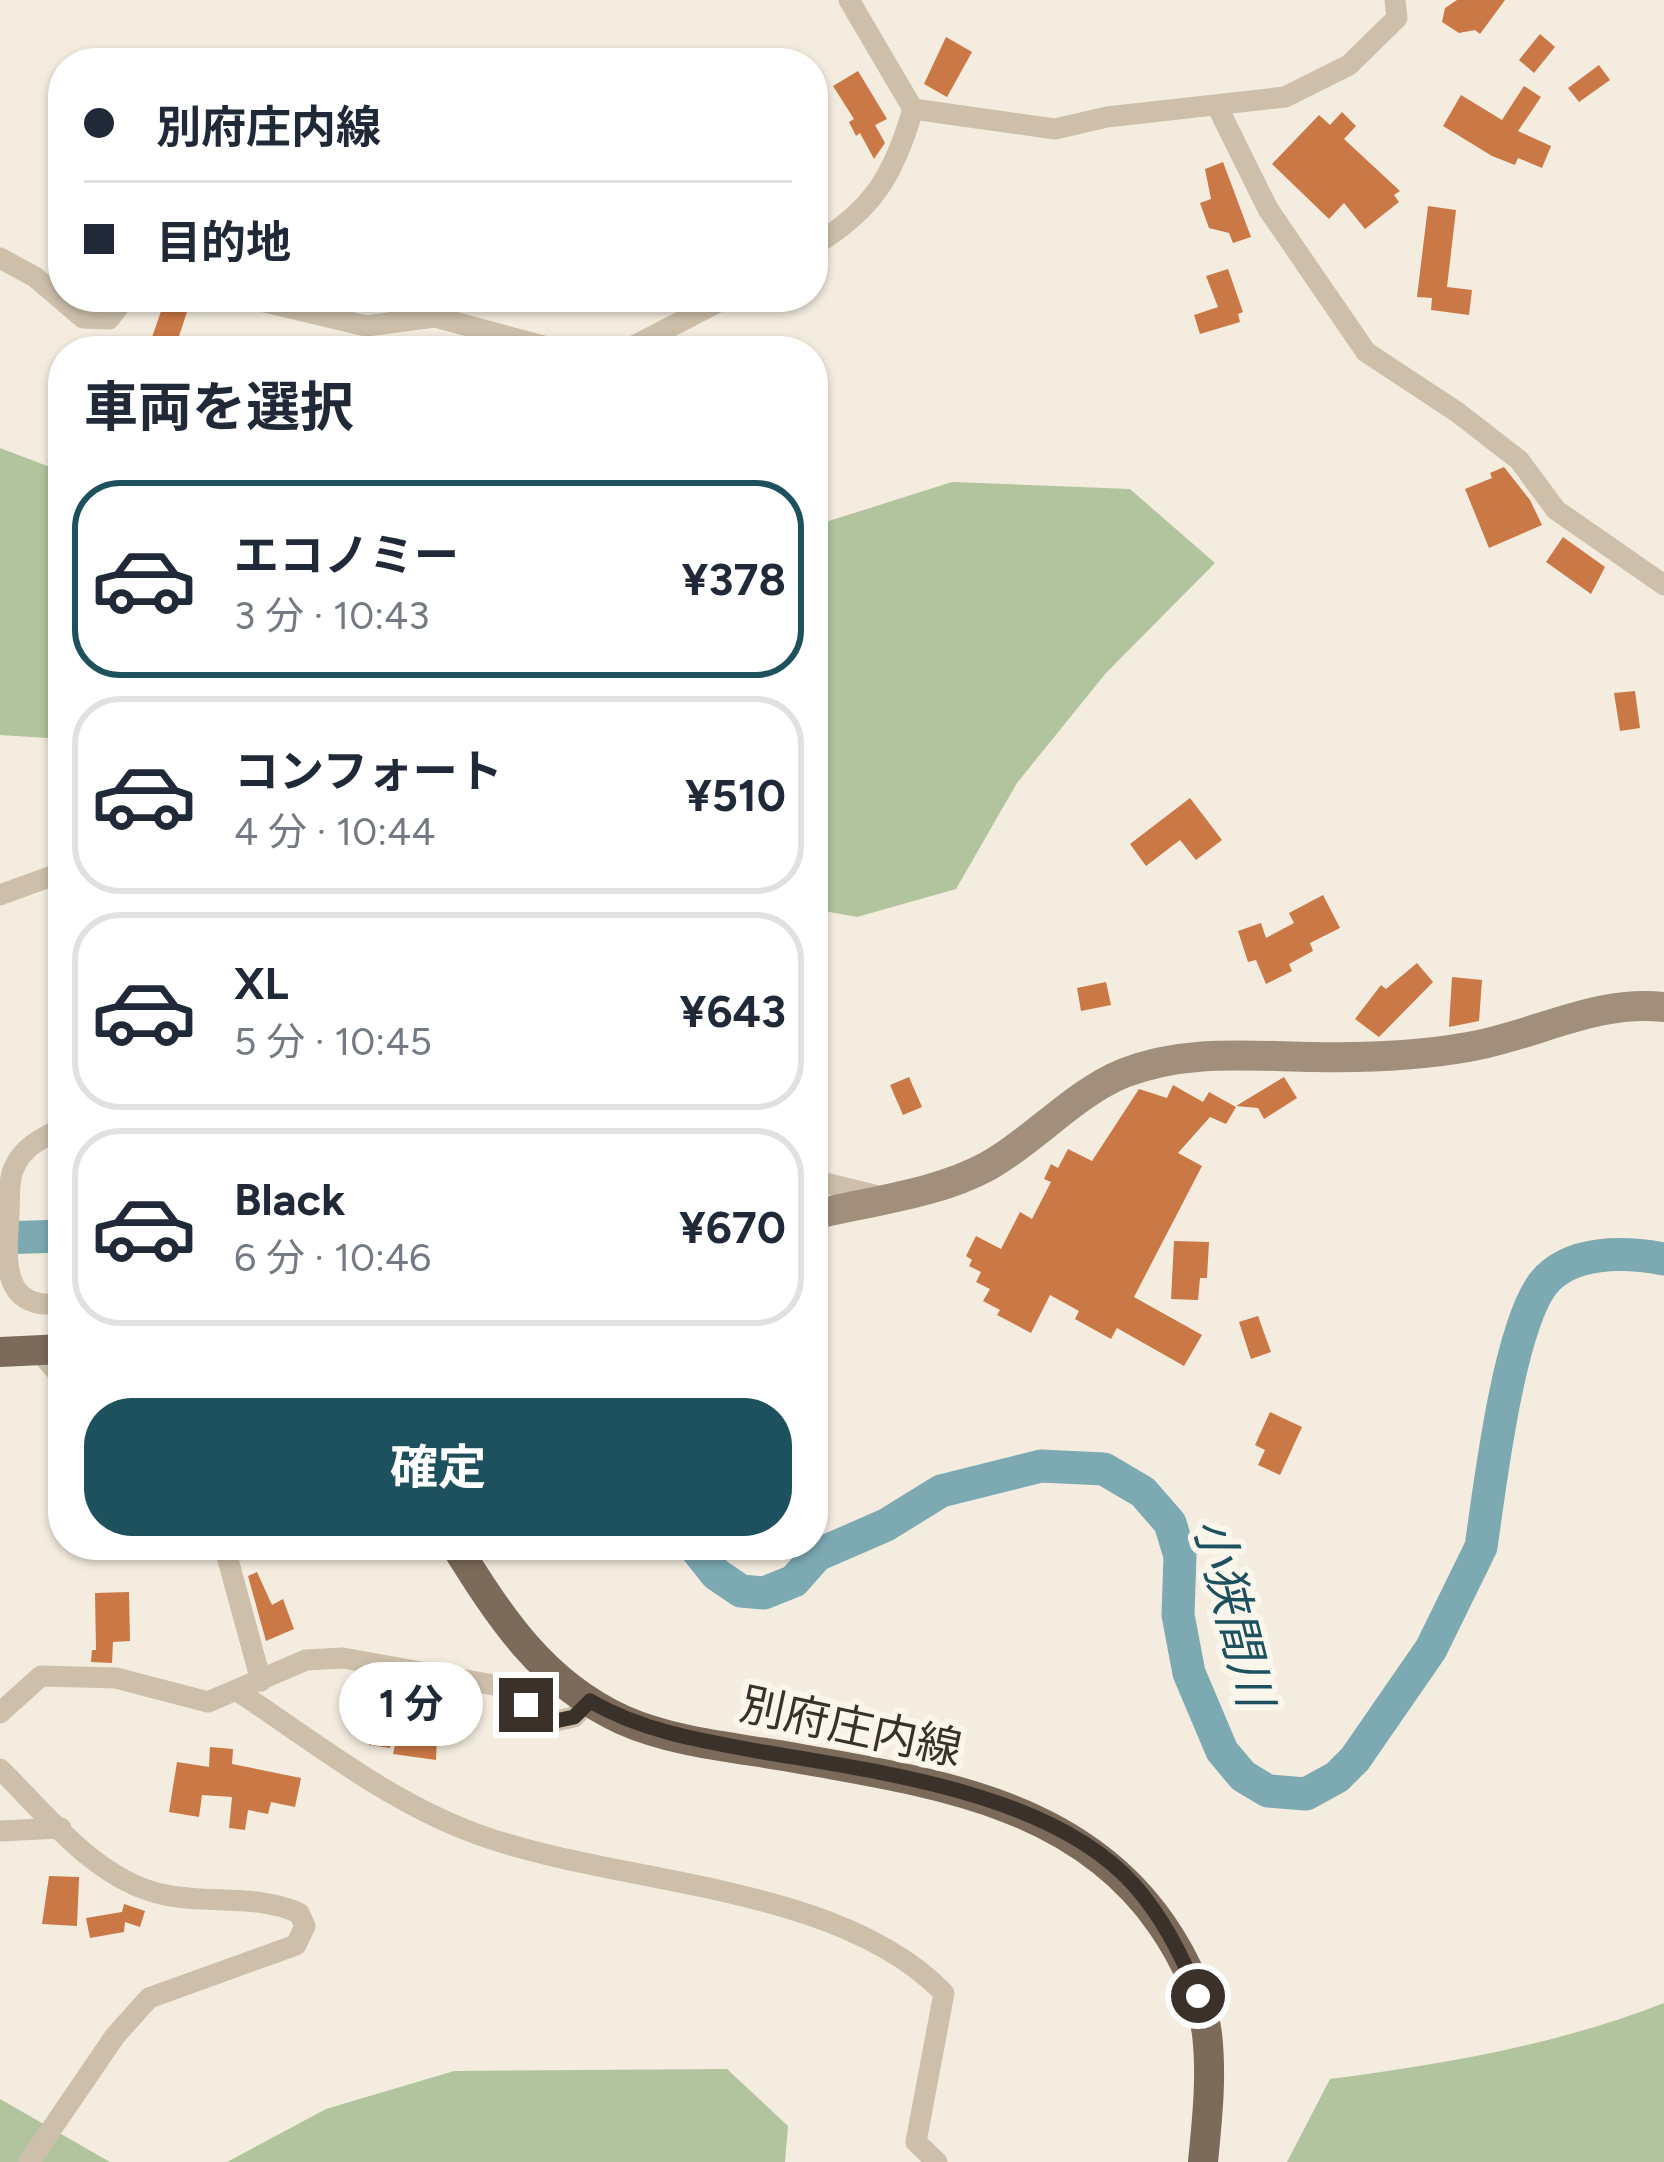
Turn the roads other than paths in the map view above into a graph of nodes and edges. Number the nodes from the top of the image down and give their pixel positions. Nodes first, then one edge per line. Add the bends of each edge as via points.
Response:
1 (849, 0) edge
2 (1395, 0) edge
3 (1218, 108) junction
4 (913, 109) junction
5 (828, 237) edge
6 (0, 258) edge
7 (48, 288) edge
8 (76, 312) edge
9 (114, 312) edge
10 (307, 312) edge
11 (699, 312) edge
12 (506, 336) edge
13 (653, 336) edge
14 (1664, 585) edge
15 (48, 877) edge
16 (0, 895) edge
17 (1664, 1007) edge
18 (48, 1136) edge
19 (828, 1184) edge
20 (885, 1198) junction
21 (828, 1211) edge
22 (48, 1305) edge
23 (48, 1350) edge
24 (0, 1352) edge
25 (228, 1560) edge
26 (465, 1560) edge
27 (261, 1681) junction
28 (239, 1692) junction
29 (590, 1701) junction
30 (0, 1713) edge
31 (0, 1769) edge
32 (61, 1828) junction
33 (0, 1831) edge
34 (29, 2162) edge
35 (937, 2162) edge
36 (1203, 2162) edge

1 - 4 street
2 - 3 street via 1397,18 1349,65 1285,97
3 - 4 street via 1055,129
3 - 14 street via 1268,209 1366,352 1504,448 1556,510
4 - 5 street via 899,158 854,221
6 - 7 street
8 - 9 street via 109,319
10 - 12 street via 366,326 435,317
11 - 13 street
15 - 16 street
17 - 20 street via 1603,1009 1471,1047 1396,1056 1172,1060 1123,1074 1074,1102 988,1166
18 - 22 street via 12,1170 5,1271 17,1294
19 - 20 street
20 - 21 street
23 - 24 main road
25 - 27 street
26 - 29 main road, 別府庄内線 via 521,1645
27 - 28 street
27 - 29 street via 306,1660 344,1658 506,1687 546,1723 574,1717
28 - 30 street via 208,1702 116,1678 41,1676
28 - 35 street via 396,1797 475,1834 776,1905 857,1934 921,1969 944,1993 916,2142
29 - 36 main road, 別府庄内線 via 676,1737 950,1790 1034,1817 1112,1864 1180,1952 1198,1996 1209,2095
31 - 32 street
32 - 33 street
32 - 34 street via 115,1874 160,1894 280,1904 305,1926 296,1945 148,1998

